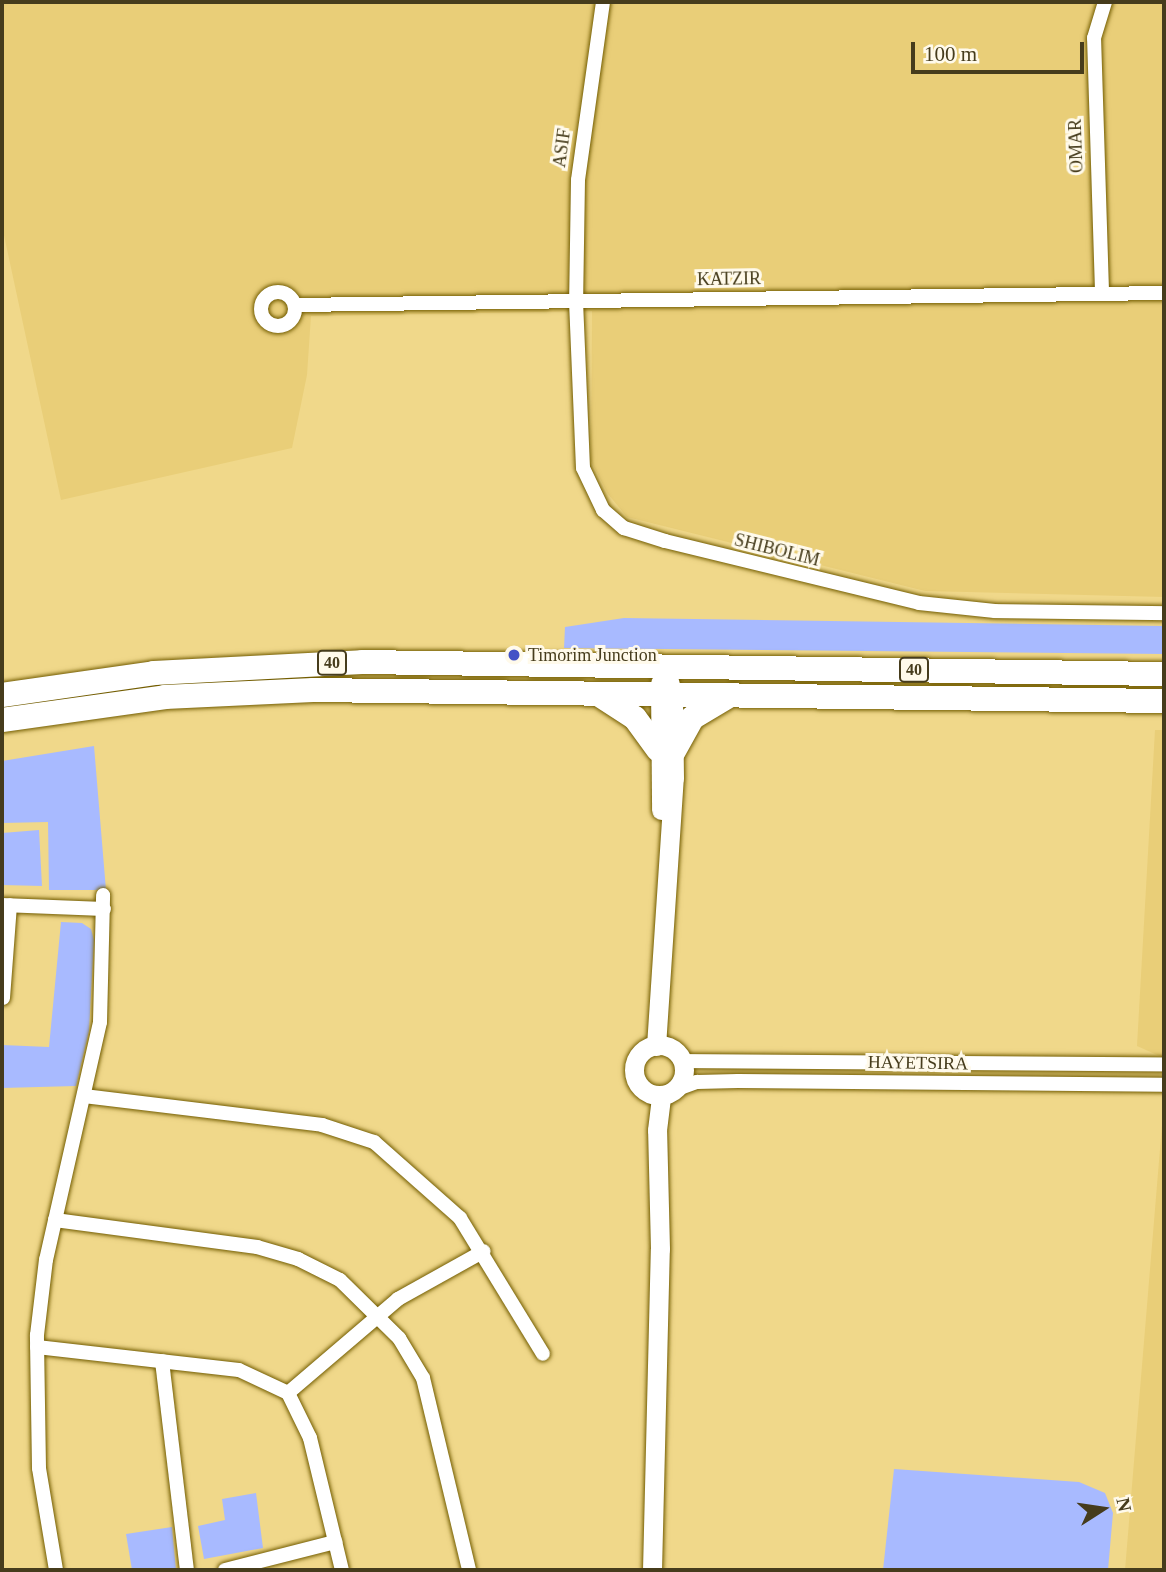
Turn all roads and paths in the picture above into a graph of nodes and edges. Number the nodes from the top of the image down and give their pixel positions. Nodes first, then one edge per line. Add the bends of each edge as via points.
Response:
1 (603, 2) edge
2 (1105, 2) edge
3 (1102, 291) junction
4 (1164, 293) edge
5 (576, 301) junction
6 (295, 305) dead end
7 (1164, 614) edge
8 (665, 667) junction
9 (1164, 674) edge
10 (2, 695) edge
11 (597, 695) junction
12 (665, 696) junction
13 (731, 696) junction
14 (1164, 701) edge
15 (2, 720) edge
16 (666, 751) junction
17 (6, 905) edge
18 (4, 998) dead end
19 (656, 1046) junction
20 (682, 1061) junction
21 (1164, 1064) edge
22 (1164, 1085) edge
23 (661, 1093) junction
24 (83, 1096) junction
25 (55, 1220) junction
26 (484, 1251) junction
27 (378, 1315) junction
28 (37, 1347) junction
29 (542, 1354) dead end
30 (162, 1361) junction
31 (288, 1393) junction
32 (335, 1542) junction
33 (56, 1570) edge
34 (187, 1570) edge
35 (225, 1570) edge
36 (342, 1570) edge
37 (469, 1570) edge
38 (652, 1570) edge

1 - 5 street, ASIF via 578,180
2 - 3 street, OMAR via 1094,38
3 - 4 street, KATZIR
3 - 5 street, KATZIR
5 - 6 street, KATZIR
5 - 7 street, SHIBOLIM via 583,468 603,510 624,528 919,603 995,611
8 - 9 highway, 40
8 - 10 highway, 40 via 479,662 253,665 153,673
8 - 12 street
11 - 12 highway, 40
11 - 15 highway, 40 via 257,691 111,703
11 - 16 highway via 627,711
12 - 13 highway, 40
12 - 16 street
13 - 14 highway, 40
13 - 16 highway via 712,702 692,718
16 - 19 street via 666,878
17 - 18 street
17 - 24 street via 104,902 100,1022
19 - 20 street via 671,1049
19 - 23 street via 641,1052 634,1066 637,1082
20 - 21 street, HAYETSIRA
20 - 23 street via 682,1078
22 - 23 street, HAYETSIRA via 738,1080 697,1082
23 - 38 street
24 - 25 street
24 - 26 street via 356,1133 390,1154 441,1199
25 - 27 street via 276,1252 330,1274
25 - 28 street via 42,1284
26 - 27 street
26 - 29 street
27 - 31 street
27 - 37 street via 399,1338 422,1378
28 - 30 street
28 - 33 street via 39,1468
30 - 31 street via 239,1370
30 - 34 street
31 - 32 street via 310,1438
32 - 35 street
32 - 36 street

